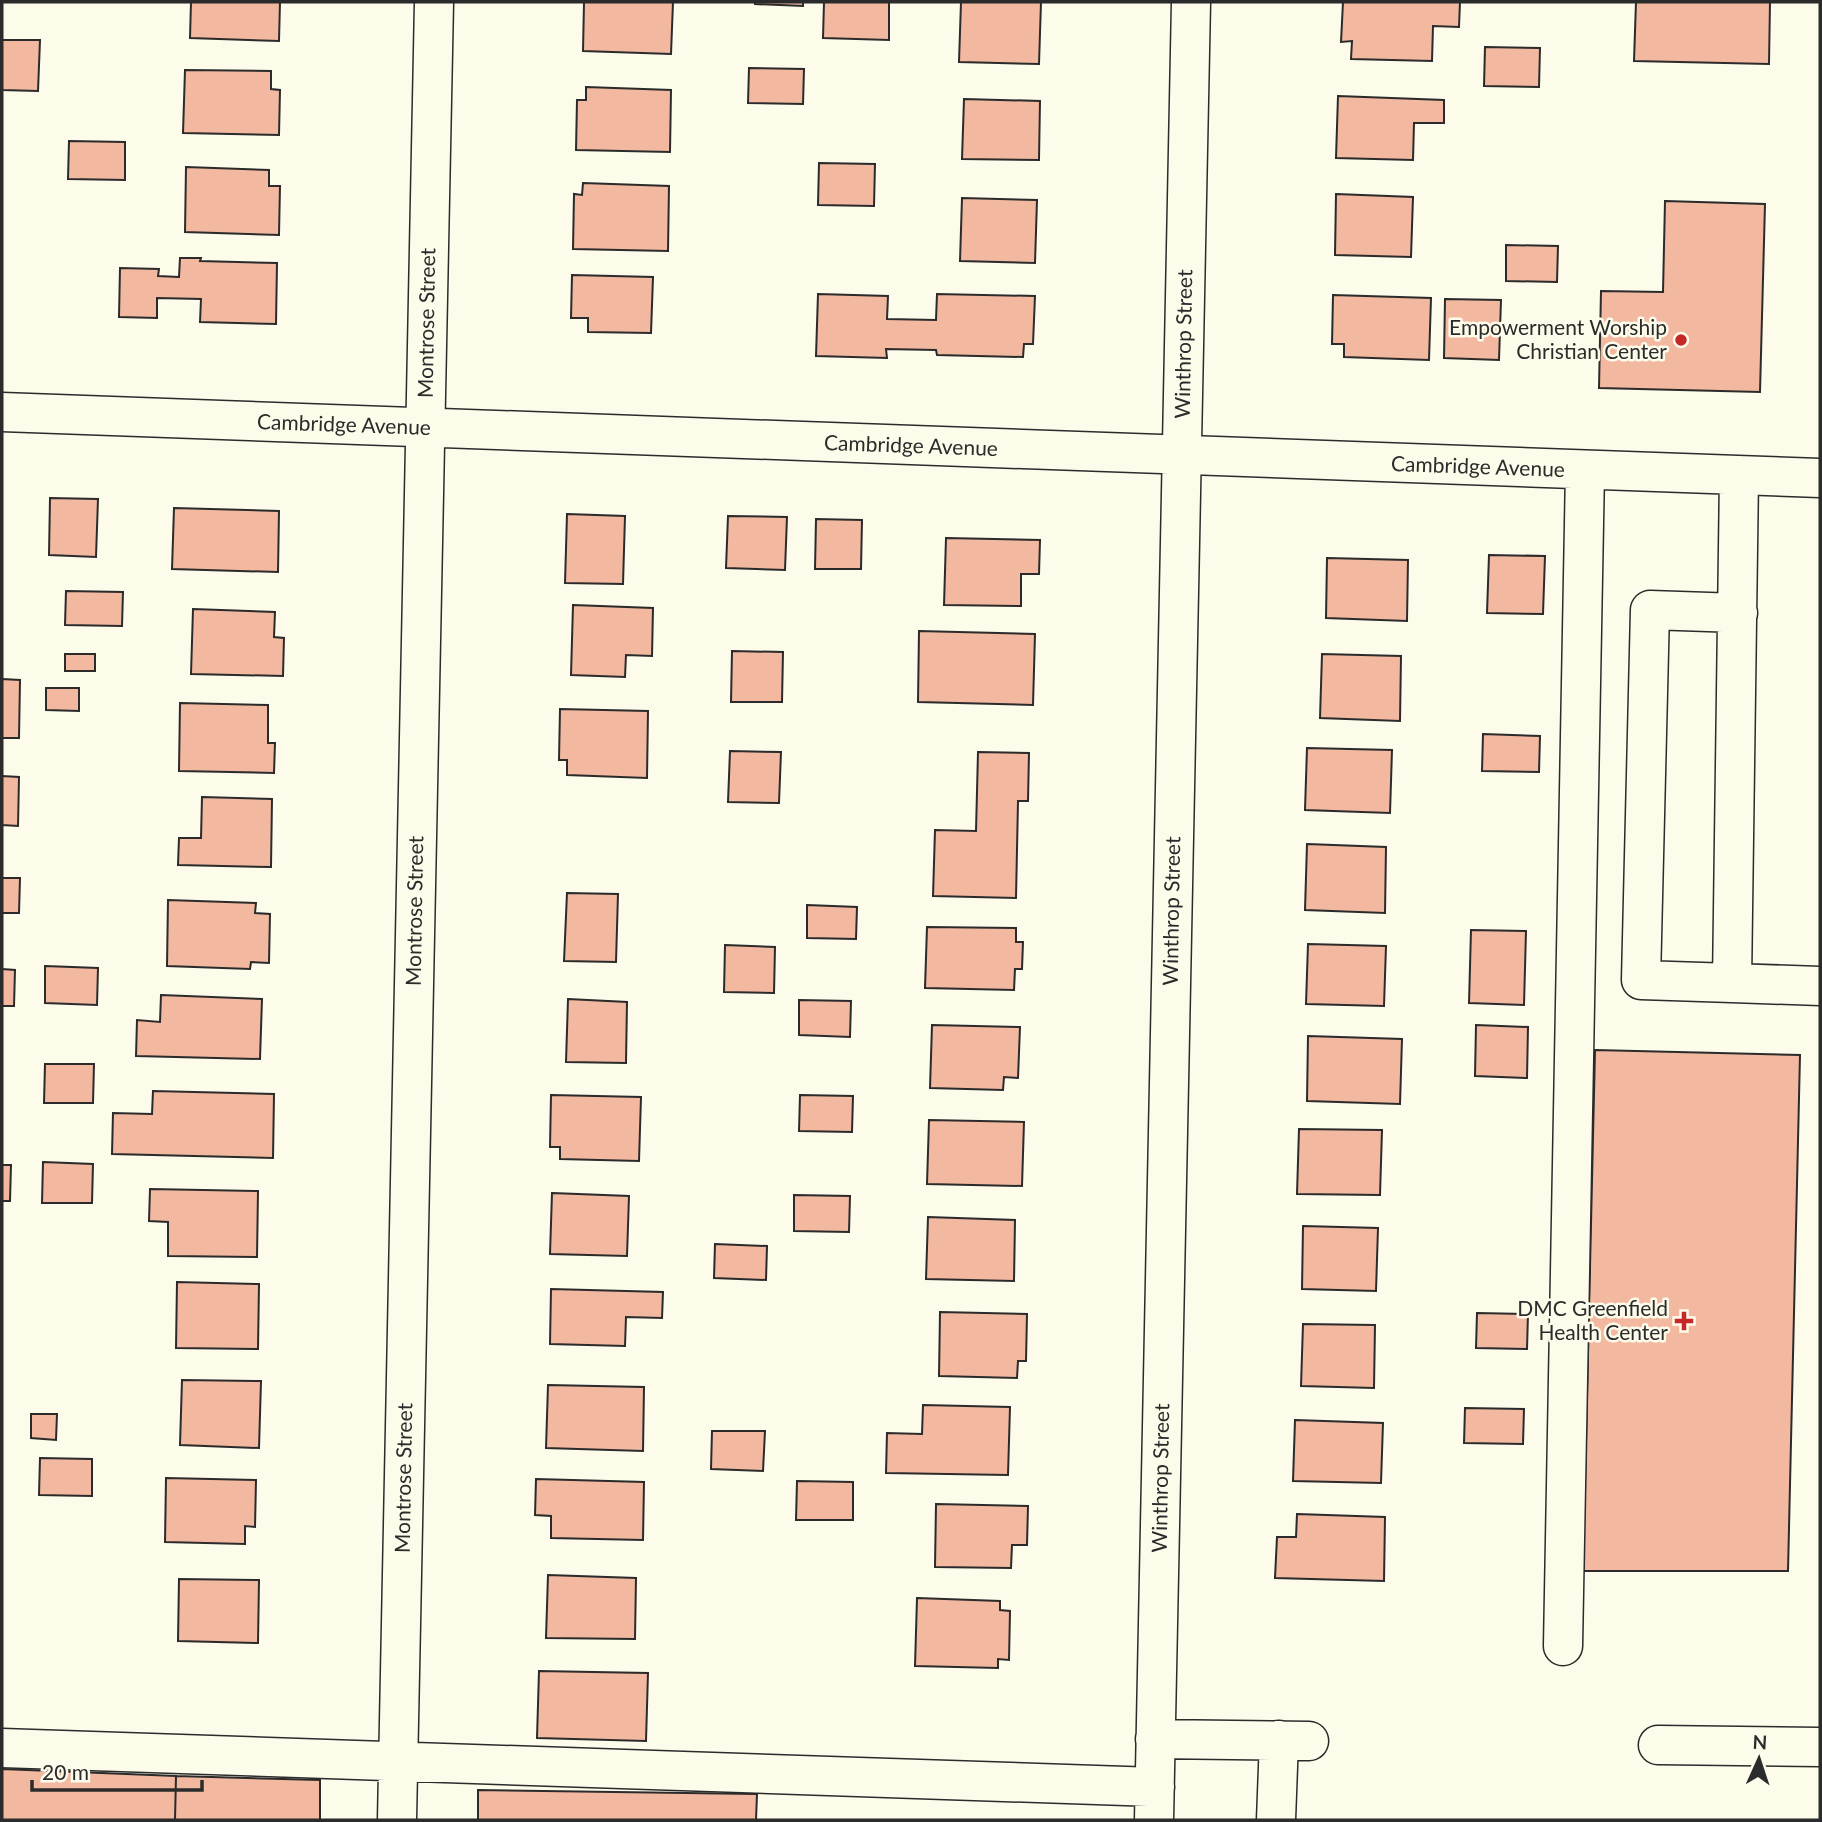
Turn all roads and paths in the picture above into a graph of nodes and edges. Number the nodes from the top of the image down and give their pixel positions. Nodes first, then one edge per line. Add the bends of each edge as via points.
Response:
1 (434, 2) edge
2 (1191, 2) edge
3 (2, 412) edge
4 (425, 428) junction
5 (1181, 456) junction
6 (1586, 470) junction
7 (1739, 475) junction
8 (1820, 478) edge
9 (1738, 613) junction
10 (1732, 983) junction
11 (1820, 986) edge
12 (1563, 1646) dead end
13 (1155, 1739) junction
14 (1658, 1745) dead end
15 (1820, 1747) edge
16 (2, 1748) edge
17 (398, 1761) junction
18 (1155, 1803) edge
19 (397, 1820) edge
20 (1276, 1820) edge

1 - 4 street, Montrose Street
2 - 5 street, Winthrop Street
3 - 4 street, Cambridge Avenue
4 - 5 street, Cambridge Avenue
4 - 17 street, Montrose Street
5 - 6 street, Cambridge Avenue
5 - 13 street, Winthrop Street
6 - 7 street, Cambridge Avenue
6 - 12 street
7 - 8 street, Cambridge Avenue
7 - 9 street
9 - 10 street
9 - 10 street via 1650,610 1641,980
10 - 11 street
13 - 18 street, Winthrop Street
13 - 20 street via 1294,1741
14 - 15 street
16 - 17 street
17 - 18 street
17 - 19 street, Montrose Street

